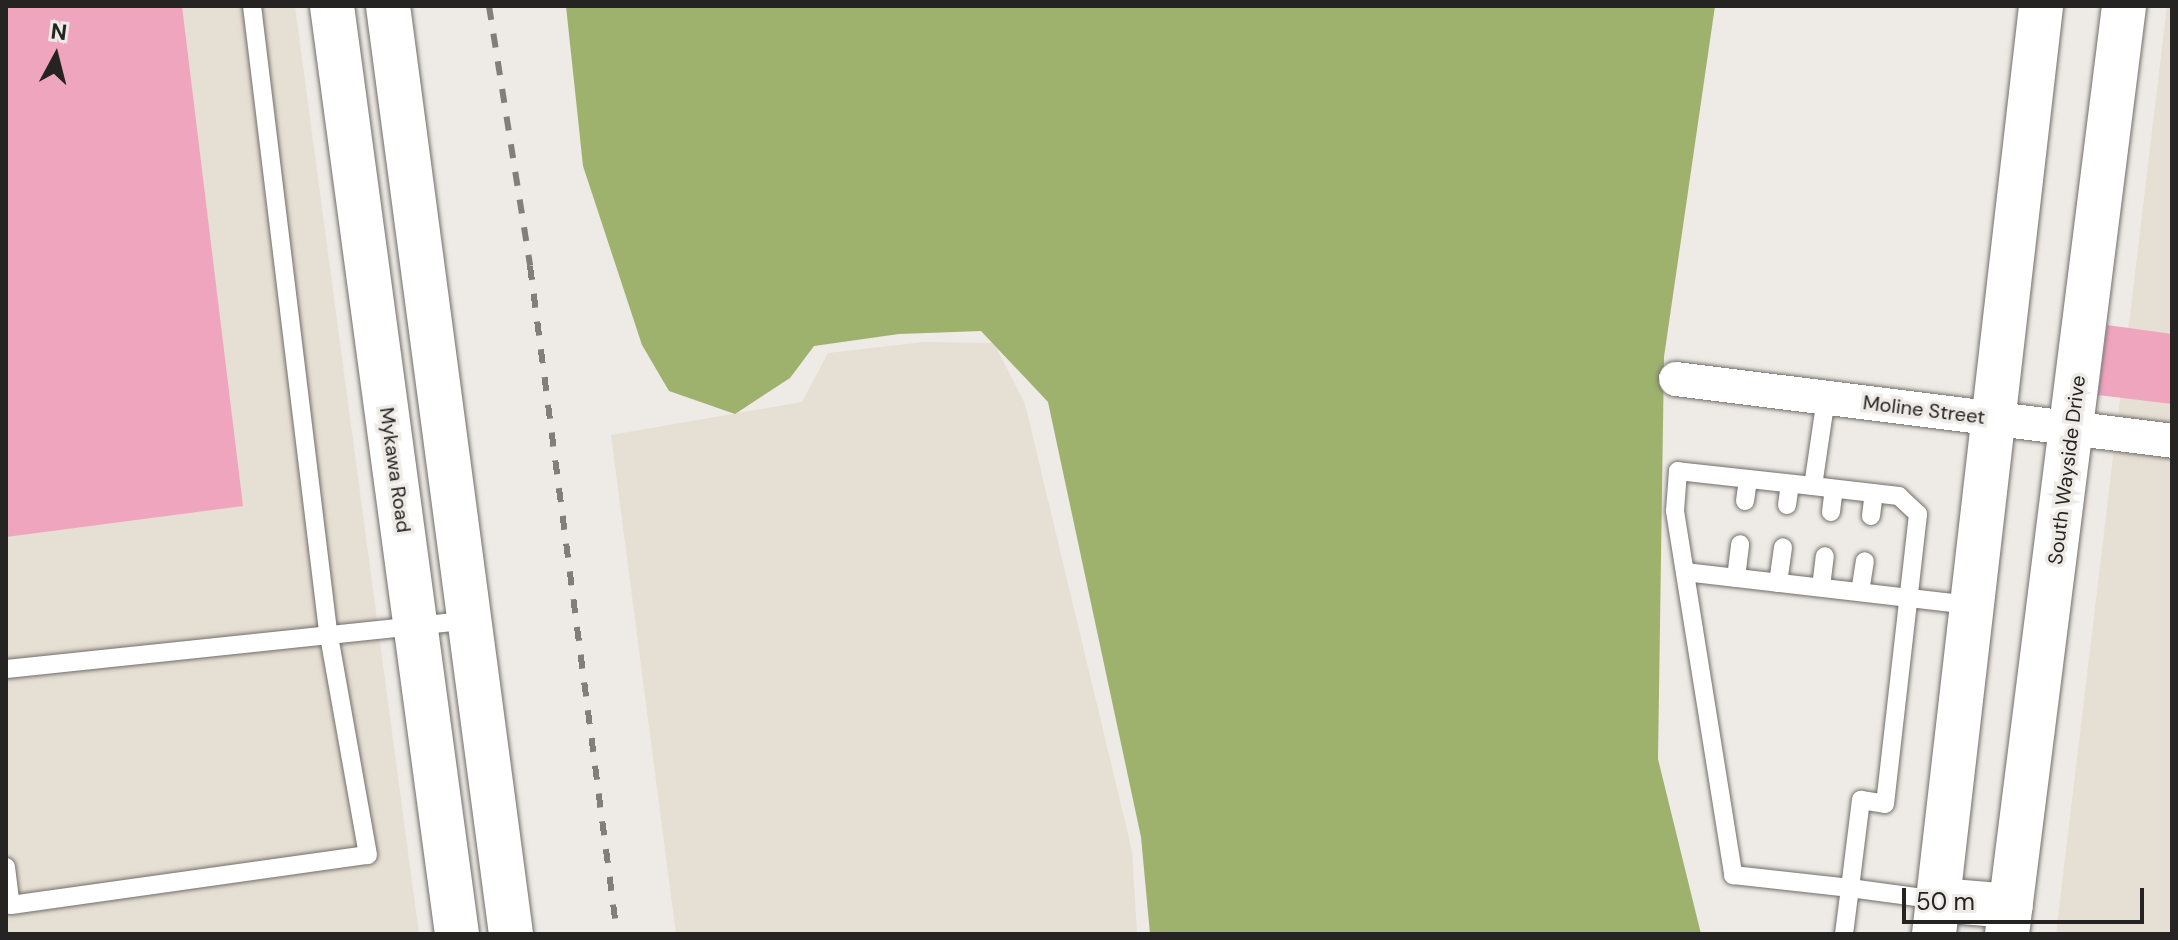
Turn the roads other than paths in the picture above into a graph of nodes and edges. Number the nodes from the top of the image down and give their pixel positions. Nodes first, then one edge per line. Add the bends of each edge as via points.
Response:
1 (252, 6) edge
2 (332, 6) edge
3 (388, 6) edge
4 (2041, 6) edge
5 (2124, 6) edge
6 (419, 220) junction
7 (359, 227) junction
8 (1676, 379) dead end
9 (1826, 398) junction
10 (1993, 419) junction
11 (2073, 429) junction
12 (2172, 441) edge
13 (1748, 480) junction
14 (1790, 484) junction
15 (1813, 486) junction
16 (1834, 489) junction
17 (1874, 493) junction
18 (1745, 501) dead end
19 (1787, 505) dead end
20 (1831, 512) dead end
21 (1871, 516) dead end
22 (1740, 544) dead end
23 (1783, 547) dead end
24 (1825, 556) dead end
25 (1865, 561) dead end
26 (1685, 572) junction
27 (1736, 578) junction
28 (1778, 583) junction
29 (1821, 587) junction
30 (1860, 592) junction
31 (1909, 598) junction
32 (1972, 605) junction
33 (471, 620) junction
34 (418, 624) junction
35 (328, 631) junction
36 (6, 669) edge
37 (6, 867) edge
38 (1850, 888) junction
39 (1936, 917) edge
40 (2009, 920) edge
41 (457, 934) edge
42 (511, 934) edge
43 (1844, 934) edge

1 - 35 lane
2 - 7 main road, Mykawa Road
3 - 6 main road
4 - 10 main road
5 - 11 main road, South Wayside Drive
6 - 7 main road
6 - 33 main road
7 - 34 main road, Mykawa Road
8 - 9 street, Moline Street
9 - 10 street, Moline Street
9 - 15 lane
10 - 11 street, Moline Street
10 - 32 main road
11 - 12 street, Moline Street
11 - 40 main road, South Wayside Drive
13 - 14 lane
13 - 18 lane
13 - 26 lane via 1678,471 1675,511
14 - 15 lane
14 - 19 lane
15 - 16 lane
16 - 17 lane
16 - 20 lane
17 - 21 lane
17 - 31 lane via 1899,496 1918,514
22 - 27 lane
23 - 28 lane
24 - 29 lane
25 - 30 lane
26 - 27 lane
26 - 38 lane via 1733,875
27 - 28 lane
28 - 29 lane
29 - 30 lane
30 - 31 lane
31 - 32 lane
31 - 38 lane via 1885,804 1861,800
32 - 39 main road
33 - 34 lane
33 - 42 main road
34 - 35 lane
34 - 41 main road, Mykawa Road
35 - 36 lane
35 - 37 lane via 368,855 11,905
38 - 39 lane
38 - 43 lane
39 - 40 main road

